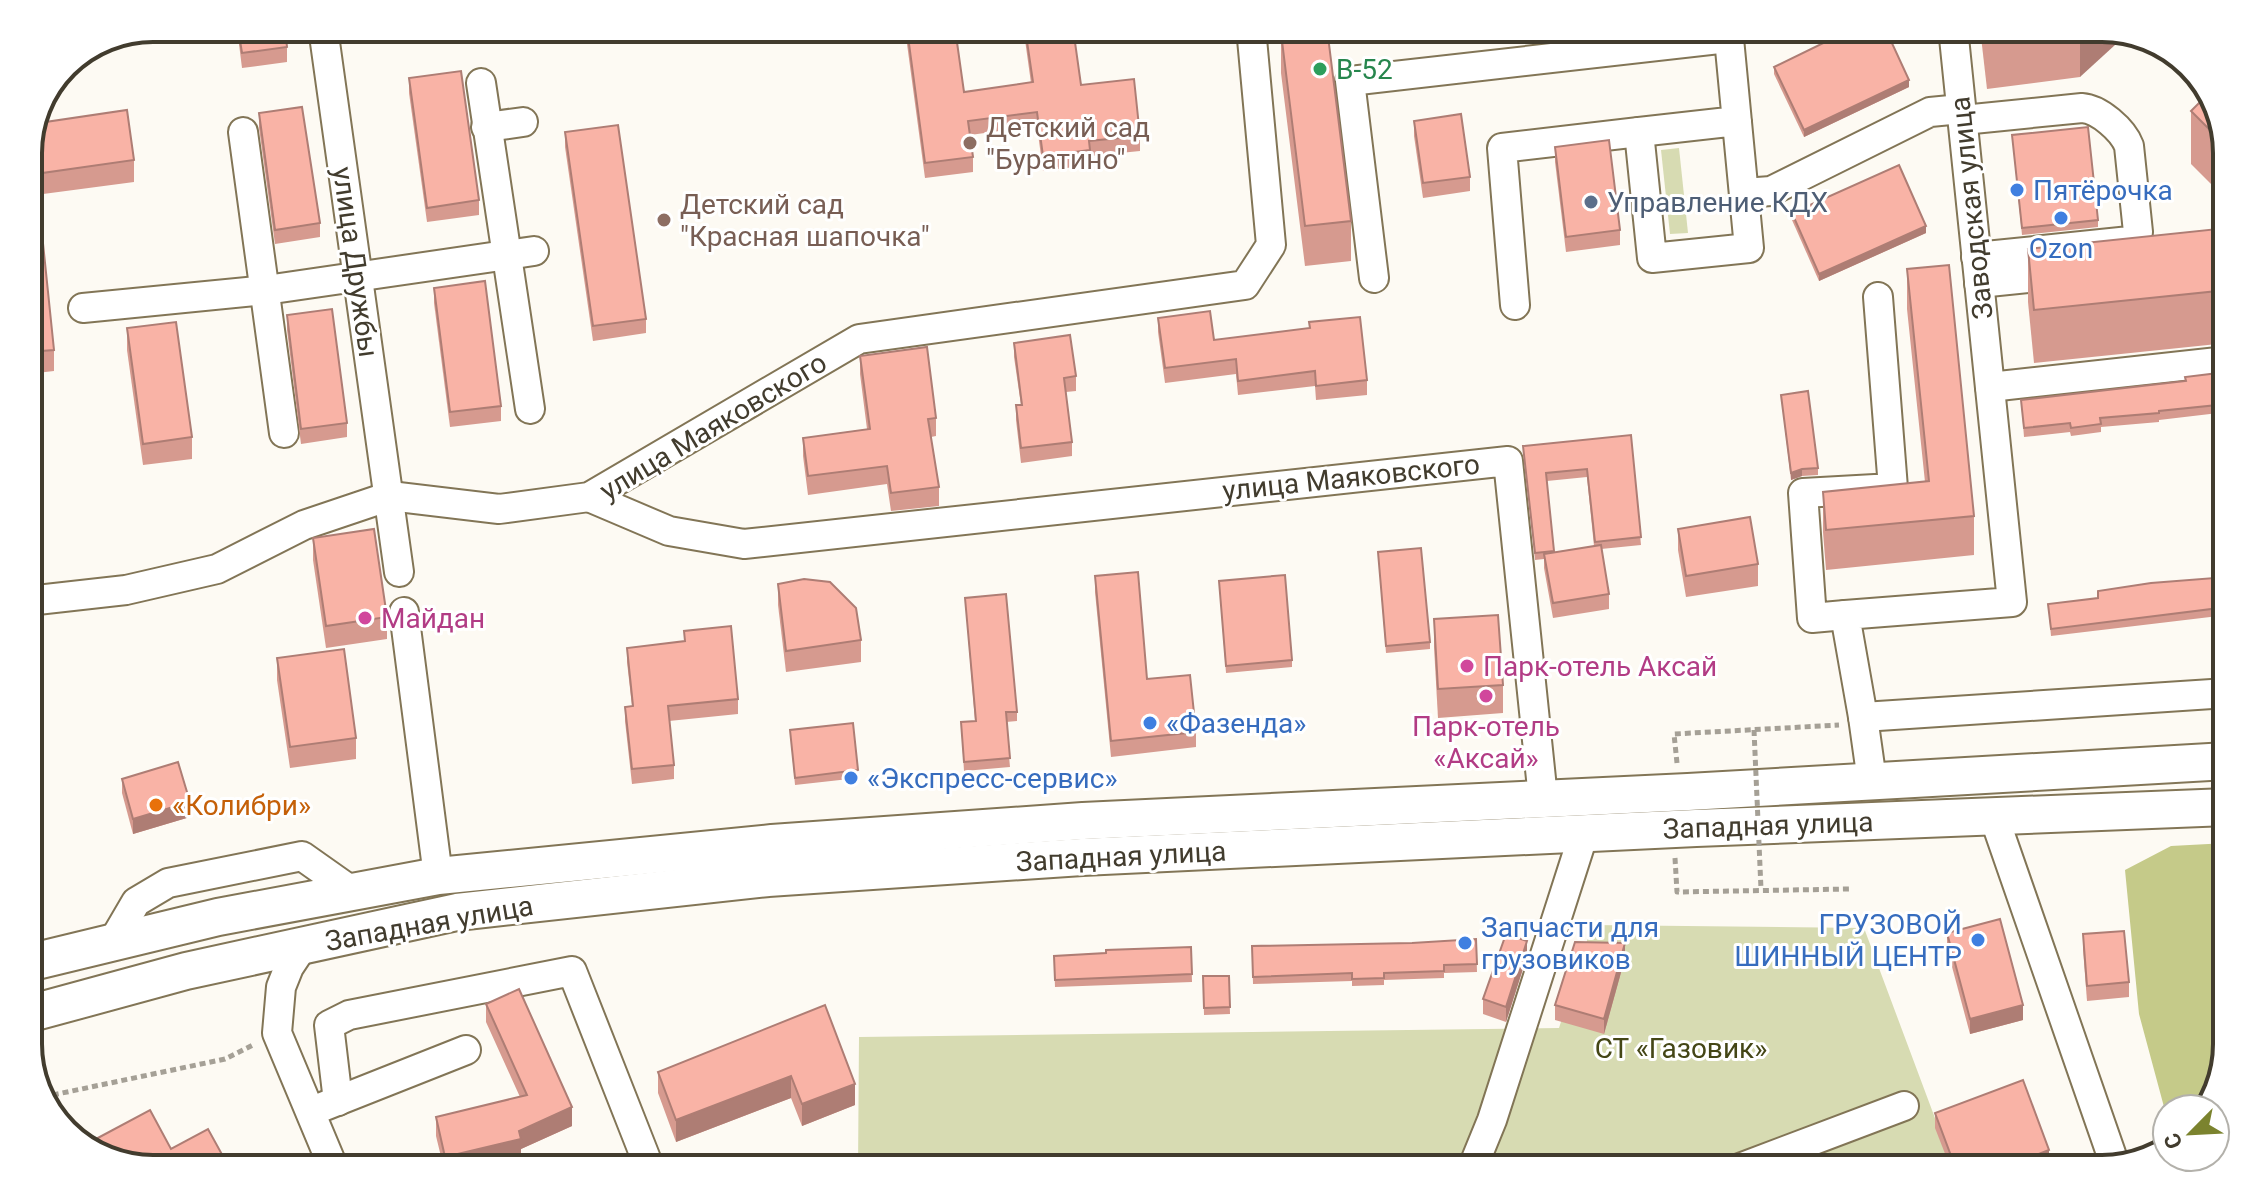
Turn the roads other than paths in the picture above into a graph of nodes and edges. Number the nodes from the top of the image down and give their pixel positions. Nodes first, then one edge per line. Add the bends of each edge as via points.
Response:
1 (325, 42) edge
2 (1252, 42) edge
3 (1657, 42) edge
4 (1729, 42) edge
5 (1954, 42) edge
6 (481, 83) dead end
7 (1962, 115) junction
8 (1737, 121) junction
9 (523, 122) dead end
10 (486, 127) junction
11 (243, 132) dead end
12 (1639, 132) junction
13 (1744, 193) junction
14 (520, 253) junction
15 (2134, 267) edge
16 (1978, 270) junction
17 (358, 277) junction
18 (1374, 278) dead end
19 (266, 290) junction
20 (1878, 297) dead end
21 (1515, 305) dead end
22 (83, 308) dead end
23 (2213, 363) edge
24 (1990, 387) junction
25 (530, 409) dead end
26 (284, 433) dead end
27 (390, 496) junction
28 (589, 497) junction
29 (399, 572) dead end
30 (42, 599) edge
31 (404, 612) dead end
32 (1845, 615) junction
33 (2213, 694) edge
34 (1852, 721) junction
35 (2213, 762) edge
36 (1872, 781) junction
37 (1543, 798) junction
38 (2213, 808) edge
39 (1994, 817) junction
40 (1584, 833) junction
41 (438, 876) junction
42 (303, 946) junction
43 (42, 960) edge
44 (42, 1010) edge
45 (466, 1050) dead end
46 (338, 1101) junction
47 (1904, 1106) dead end
48 (310, 1112) junction
49 (2111, 1154) edge
50 (328, 1155) edge
51 (644, 1155) edge
52 (1478, 1155) edge
53 (1774, 1155) edge

1 - 17 street, улица Дружбы
2 - 28 street, улица Маяковского via 1271,245 1245,285 859,339
3 - 18 street via 1350,81
4 - 8 street
5 - 7 street, Заводская улица
6 - 10 street
7 - 13 street via 1930,112 1771,191
7 - 16 street, Заводская улица
7 - 16 street via 2094,111 2123,134 2129,146 2138,232 2130,241
8 - 12 street
8 - 13 street
9 - 10 street
10 - 14 street
11 - 19 street
12 - 13 street via 1652,258 1749,248
12 - 21 street via 1502,148
14 - 17 street
14 - 25 street
15 - 16 street
16 - 24 street, Заводская улица
17 - 19 street
17 - 27 street, улица Дружбы
19 - 22 street
19 - 26 street
20 - 32 street via 1893,488 1803,493 1812,618
23 - 24 street
24 - 32 street, Заводская улица via 2012,602
27 - 28 street via 499,509
27 - 29 street, улица Дружбы
27 - 30 street via 304,525 217,569 126,590
28 - 37 street, улица Маяковского via 669,531 744,544 1508,461
31 - 41 street
32 - 34 street
33 - 34 street
34 - 36 street
35 - 36 main road, Западная улица
36 - 37 main road, Западная улица
37 - 41 main road, Западная улица via 1083,821 772,843
38 - 39 main road, Западная улица
39 - 40 main road, Западная улица
39 - 49 street
40 - 42 main road, Западная улица via 768,878 457,912
40 - 52 street
41 - 43 main road, Западная улица via 218,917
42 - 44 main road, Западная улица
42 - 48 street via 281,987 277,1033
45 - 46 street
46 - 48 street
46 - 51 street via 329,1025 349,1015 572,971
47 - 53 street
48 - 50 street

